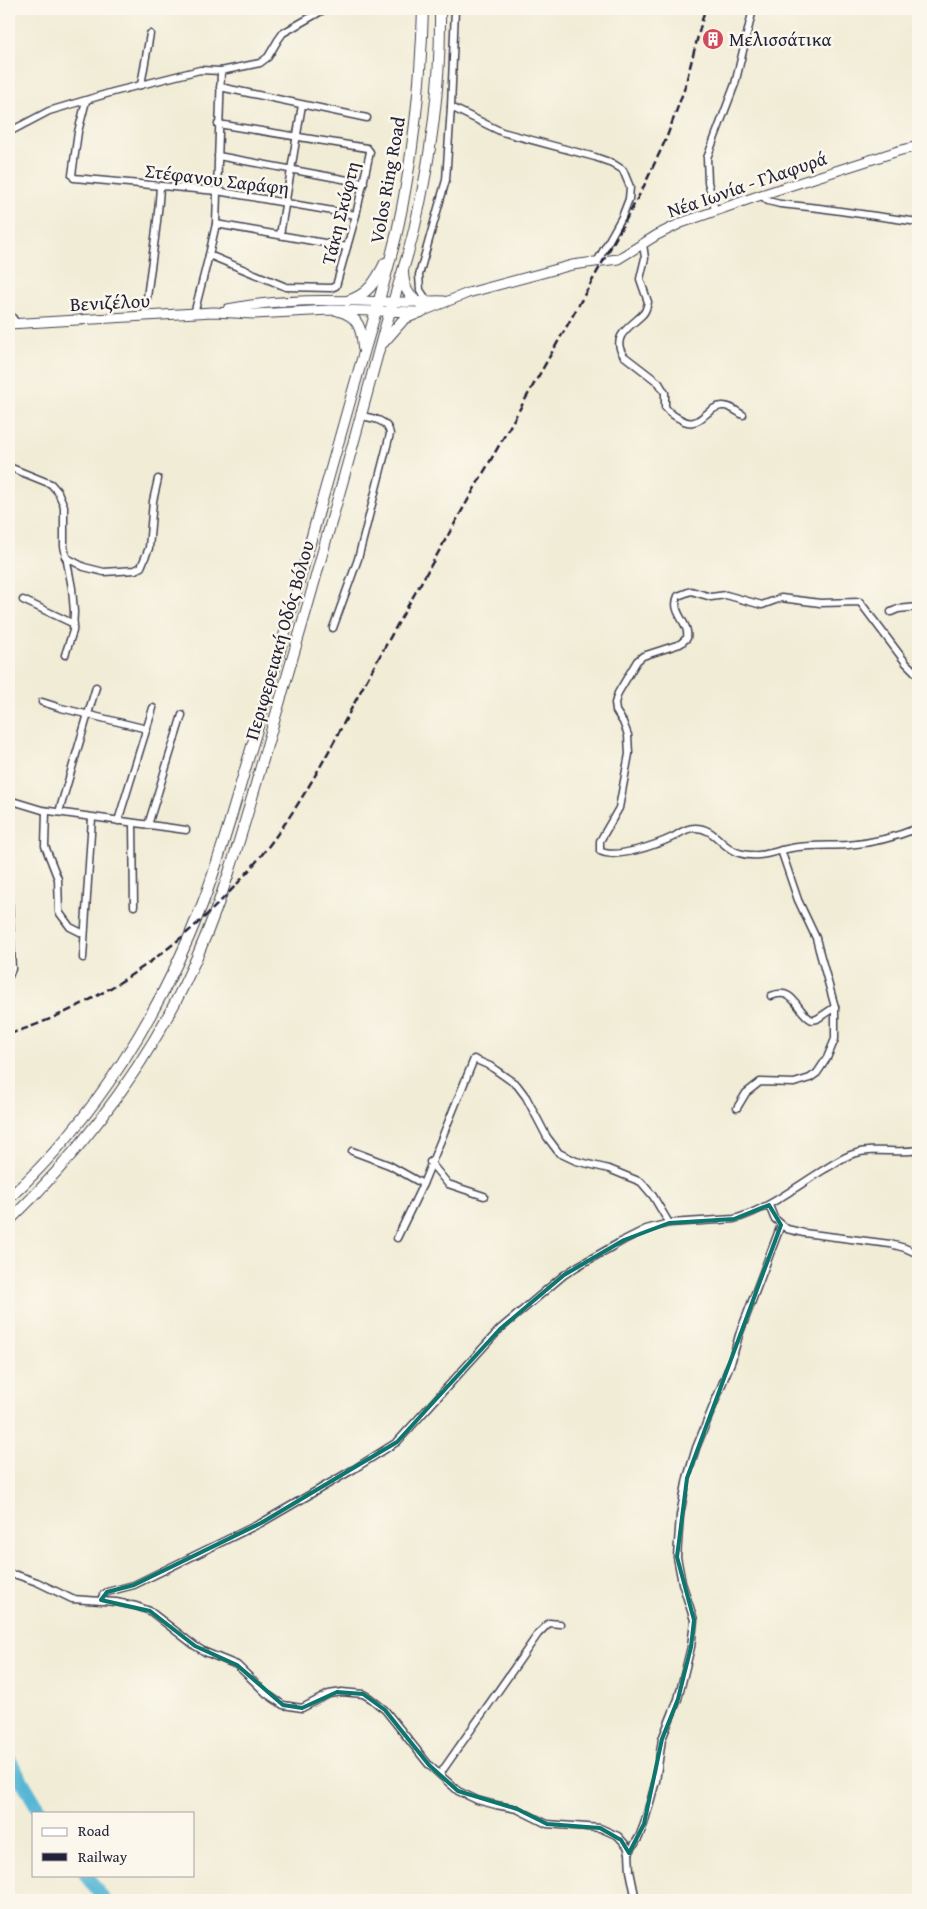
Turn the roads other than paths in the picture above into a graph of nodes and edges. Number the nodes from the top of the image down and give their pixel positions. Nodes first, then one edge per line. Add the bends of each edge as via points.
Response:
1 (325, 9) edge
2 (424, 9) edge
3 (440, 9) edge
4 (455, 9) edge
5 (753, 9) edge
6 (150, 34) dead end
7 (221, 71) junction
8 (141, 85) junction
9 (220, 87) junction
10 (86, 100) junction
11 (302, 105) junction
12 (452, 107) junction
13 (367, 118) dead end
14 (218, 124) junction
15 (9, 132) edge
16 (297, 136) junction
17 (918, 146) edge
18 (218, 156) junction
19 (290, 169) junction
20 (364, 183) junction
21 (160, 186) junction
22 (217, 191) junction
23 (761, 195) junction
24 (286, 202) junction
25 (715, 210) junction
26 (356, 215) junction
27 (918, 222) edge
28 (216, 224) junction
29 (280, 235) junction
30 (395, 241) junction
31 (643, 244) junction
32 (347, 246) junction
33 (209, 255) junction
34 (598, 260) junction
35 (403, 269) junction
36 (347, 301) junction
37 (447, 301) junction
38 (377, 306) junction
39 (423, 306) junction
40 (391, 307) junction
41 (339, 311) junction
42 (213, 312) junction
43 (9, 313) edge
44 (194, 314) junction
45 (145, 316) junction
46 (13, 324) edge
47 (380, 348) junction
48 (363, 354) junction
49 (743, 415) dead end
50 (361, 416) junction
51 (9, 467) edge
52 (158, 479) dead end
53 (66, 557) junction
54 (23, 600) dead end
55 (918, 607) edge
56 (891, 612) dead end
57 (74, 624) junction
58 (333, 628) dead end
59 (65, 655) dead end
60 (918, 675) edge
61 (96, 687) dead end
62 (42, 702) dead end
63 (154, 708) dead end
64 (88, 715) junction
65 (182, 715) dead end
66 (147, 729) junction
67 (9, 800) edge
68 (46, 811) junction
69 (59, 812) junction
70 (92, 818) junction
71 (118, 821) junction
72 (134, 823) junction
73 (148, 825) junction
74 (918, 828) edge
75 (186, 830) dead end
76 (781, 850) junction
77 (9, 904) edge
78 (134, 906) dead end
79 (84, 934) junction
80 (83, 958) dead end
81 (9, 976) edge
82 (771, 996) dead end
83 (835, 1008) junction
84 (737, 1108) dead end
85 (918, 1150) edge
86 (352, 1151) dead end
87 (430, 1162) junction
88 (423, 1184) junction
89 (484, 1196) dead end
90 (9, 1198) edge
91 (769, 1205) junction
92 (9, 1221) edge
93 (669, 1223) junction
94 (781, 1225) junction
95 (397, 1238) dead end
96 (918, 1254) edge
97 (9, 1575) edge
98 (101, 1600) junction
99 (560, 1624) dead end
100 (440, 1774) junction
101 (629, 1853) junction
102 (636, 1900) edge

1 - 7 street via 283,33 263,62
2 - 30 main road, Volos Ring Road via 417,107
3 - 35 main road, Περιφερειακή Οδός Βόλου via 432,133
4 - 12 street
5 - 25 street via 735,84 707,158 708,182
6 - 8 street
7 - 8 street via 200,70
7 - 9 street
8 - 10 street
9 - 11 street
9 - 14 street
10 - 15 street via 49,111
10 - 21 street, Στέφανου Σαράφη via 78,132 73,178
11 - 13 street
11 - 16 street
12 - 34 street via 502,132 595,157 623,170 630,187 629,200
12 - 39 street via 445,187 419,274
14 - 16 street
14 - 18 street
16 - 19 street
16 - 20 street, Τάκη Σκύφτη via 367,148 370,152
17 - 23 main road, Νέα Ιωνία - Γλαφυρά
18 - 19 street
18 - 22 street
19 - 20 street
19 - 24 street
20 - 26 street, Τάκη Σκύφτη
21 - 22 street, Στέφανου Σαράφη
21 - 45 street
22 - 24 street, Στέφανου Σαράφη
22 - 28 street
23 - 25 main road, Νέα Ιωνία - Γλαφυρά
23 - 27 street via 780,204
24 - 26 street, Στέφανου Σαράφη
24 - 29 street
25 - 31 main road, Νέα Ιωνία - Γλαφυρά via 672,227
26 - 32 street, Τάκη Σκύφτη
28 - 29 street
28 - 33 street
29 - 32 street
30 - 36 main road via 371,288
30 - 38 main road, Volos Ring Road
31 - 34 main road, Νέα Ιωνία - Γλαφυρά via 618,259
31 - 49 street via 645,258 640,279 648,302 644,313 622,332 620,352 660,383 665,393 665,407 676,417 695,423 714,408 722,406
32 - 33 street, Τάκη Σκύφτη via 336,286 286,287
33 - 44 street
34 - 37 main road, Νέα Ιωνία - Γλαφυρά via 468,292
35 - 39 main road via 407,291
35 - 40 main road, Περιφερειακή Οδός Βόλου
36 - 38 main road, Βενιζέλου
36 - 42 main road, Βενιζέλου via 287,301
37 - 39 main road, Νέα Ιωνία - Γλαφυρά
37 - 39 main road, Νέα Ιωνία - Γλαφυρά
38 - 40 main road, Νέα Ιωνία - Γλαφυρά
38 - 41 main road, Βενιζέλου
38 - 48 main road, Volos Ring Road
39 - 40 main road, Νέα Ιωνία - Γλαφυρά
39 - 47 main road via 400,323
40 - 47 main road, Περιφερειακή Οδός Βόλου
41 - 42 main road, Βενιζέλου
41 - 48 main road via 359,324
42 - 44 main road, Βενιζέλου
43 - 46 street
44 - 45 main road, Βενιζέλου
45 - 46 main road, Βενιζέλου
47 - 50 main road, Περιφερειακή Οδός Βόλου
48 - 90 main road, Περιφερειακή Οδός Βόλου via 239,793 191,932 163,991 113,1077 36,1172
50 - 58 street via 382,422 390,434 358,558
50 - 92 main road, Περιφερειακή Οδός Βόλου via 238,848 208,934 165,1021 131,1079 71,1156
51 - 53 street via 51,484 58,492 64,506
52 - 53 street via 149,548 142,567 104,572 84,567
53 - 57 street via 74,596
54 - 57 street
55 - 56 street
57 - 59 street
60 - 76 street via 859,602 820,603 781,598 762,605 726,594 712,597 691,591 678,596 676,610 687,638 680,644 643,656 616,699 616,711 628,735 630,754 618,808 600,841 600,851 605,854 632,851 673,837 687,828 711,832 738,853 758,856
61 - 64 street
62 - 64 street
63 - 66 street
64 - 66 street
64 - 69 street
65 - 73 street
66 - 71 street
67 - 68 street
68 - 69 street
68 - 79 street via 46,846 58,879 59,912 70,927
69 - 70 street
70 - 71 street
70 - 79 street
71 - 72 street
72 - 73 street
72 - 78 street
73 - 75 street
74 - 76 street via 882,840
76 - 83 street via 798,900 816,938
77 - 81 street via 12,969
79 - 80 street
82 - 83 street via 791,997 812,1020
83 - 84 street via 835,1039 817,1073 803,1081 760,1082 749,1089
85 - 91 street via 853,1154
86 - 88 street
87 - 88 street
87 - 89 street via 448,1184
87 - 93 street via 474,1059 517,1085 559,1153 641,1182
88 - 95 street
91 - 93 street via 734,1219
91 - 94 street
93 - 98 street via 646,1229 564,1275 488,1341 404,1436 387,1449 261,1522 140,1582 106,1592
94 - 96 street via 804,1233 890,1244
94 - 101 street via 687,1478 677,1557 694,1620 691,1646 678,1699 662,1739 656,1781 644,1824
97 - 98 street via 24,1577 72,1599
98 - 100 street via 150,1611 205,1652 237,1665 283,1705 302,1708 329,1694 363,1694 384,1710
99 - 100 street via 549,1624 538,1634
100 - 101 street via 458,1791 496,1806 517,1809 547,1824 605,1830 622,1840
101 - 102 street

